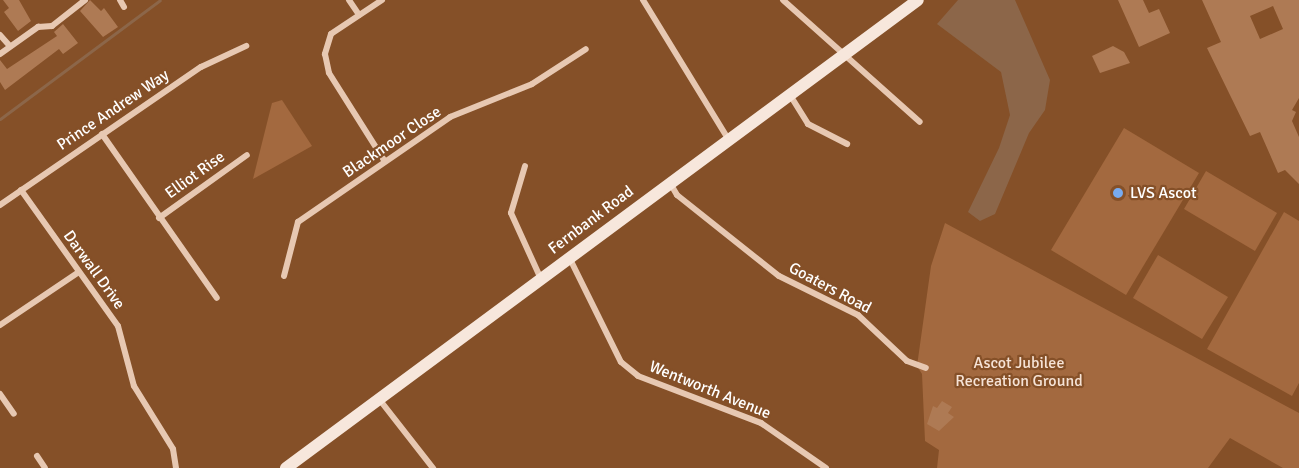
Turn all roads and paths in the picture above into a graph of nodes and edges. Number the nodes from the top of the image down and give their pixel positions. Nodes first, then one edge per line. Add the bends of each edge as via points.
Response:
1 (85, 0) edge
2 (120, 0) edge
3 (349, 0) edge
4 (382, 0) edge
5 (643, 0) edge
6 (783, 0) edge
7 (918, 0) edge
8 (124, 7) dead end
9 (359, 15) junction
10 (0, 35) edge
11 (10, 46) junction
12 (246, 46) dead end
13 (586, 49) dead end
14 (842, 52) junction
15 (0, 54) edge
16 (789, 94) junction
17 (920, 122) dead end
18 (102, 134) junction
19 (728, 137) junction
20 (847, 144) dead end
21 (247, 155) dead end
22 (384, 160) junction
23 (525, 166) dead end
24 (669, 181) junction
25 (21, 190) junction
26 (0, 205) edge
27 (159, 218) junction
28 (569, 257) junction
29 (79, 272) junction
30 (284, 276) dead end
31 (541, 279) junction
32 (217, 298) dead end
33 (0, 325) edge
34 (926, 368) dead end
35 (0, 394) edge
36 (379, 399) junction
37 (14, 414) dead end
38 (38, 456) dead end
39 (45, 468) edge
40 (176, 468) edge
41 (286, 468) edge
42 (434, 468) edge
43 (826, 468) edge

1 - 11 street via 52,26 38,27
2 - 8 street
3 - 9 street
4 - 9 street
5 - 19 street
6 - 14 street
7 - 14 street, Fernbank Road
9 - 22 street via 331,34 325,54 329,73
10 - 11 street
11 - 15 street
12 - 18 street, Prince Andrew Way via 201,67
13 - 22 street, Blackmoor Close via 532,84 450,117
14 - 16 street, Fernbank Road
14 - 17 street
16 - 19 street, Fernbank Road
16 - 20 street via 808,124
18 - 25 street, Prince Andrew Way
18 - 27 street, Elliot Rise
19 - 24 street, Fernbank Road
21 - 27 street, Elliot Rise
22 - 30 street, Blackmoor Close via 298,222
23 - 31 street via 512,213
24 - 28 street, Fernbank Road
24 - 34 street, Goaters Road via 677,195 779,276 858,315 907,361
25 - 26 street, Prince Andrew Way
25 - 29 street, Darwall Drive
27 - 32 street, Elliot Rise
28 - 31 street, Fernbank Road
28 - 43 street, Wentworth Avenue via 621,362 638,376 761,423
29 - 33 street
29 - 40 street, Darwall Drive via 118,326 134,386 173,448
31 - 36 street, Fernbank Road
35 - 37 street
36 - 41 street, Fernbank Road
36 - 42 street
38 - 39 street

